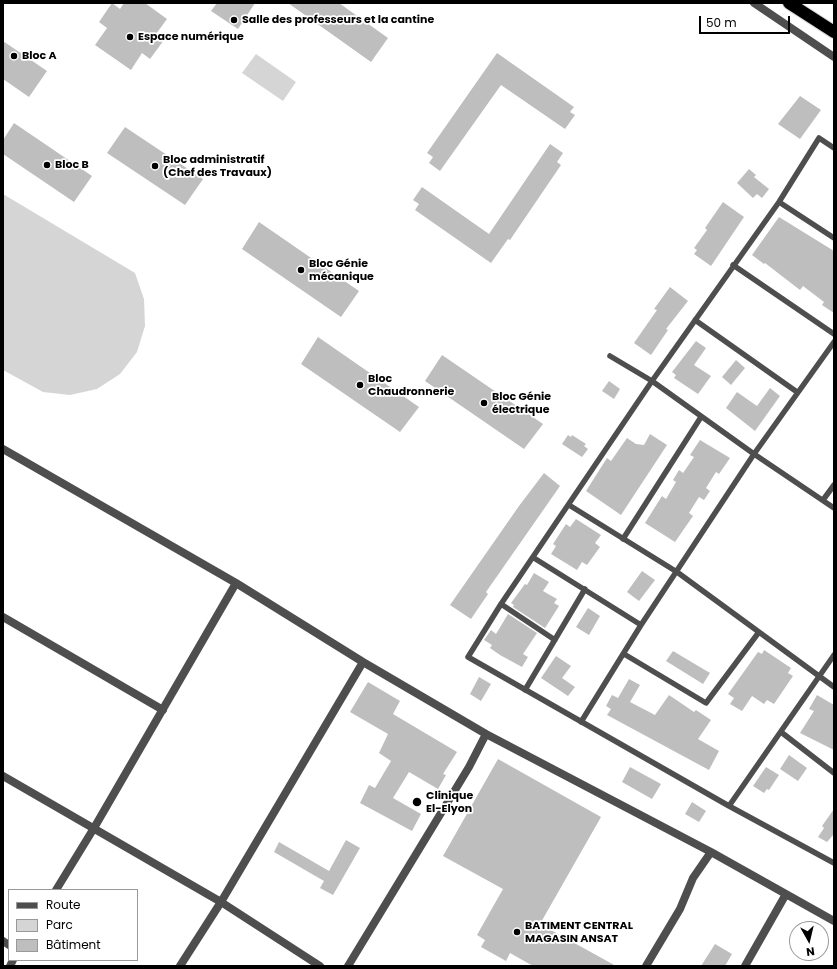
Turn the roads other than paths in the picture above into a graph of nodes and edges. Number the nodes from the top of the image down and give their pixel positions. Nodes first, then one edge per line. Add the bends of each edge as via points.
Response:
1 (754, 3) edge
2 (789, 3) edge
3 (834, 32) edge
4 (834, 57) edge
5 (834, 148) edge
6 (779, 202) junction
7 (834, 238) edge
8 (733, 265) junction
9 (695, 320) junction
10 (834, 334) edge
11 (834, 342) edge
12 (610, 356) dead end
13 (652, 381) junction
14 (797, 392) junction
15 (701, 417) junction
16 (3, 449) edge
17 (754, 454) junction
18 (834, 485) edge
19 (823, 500) junction
20 (569, 505) junction
21 (834, 508) edge
22 (623, 539) junction
23 (534, 558) junction
24 (677, 572) junction
25 (236, 583) junction
26 (586, 589) junction
27 (502, 604) junction
28 (3, 617) edge
29 (641, 625) junction
30 (759, 632) junction
31 (555, 640) junction
32 (624, 654) junction
33 (834, 655) edge
34 (363, 662) junction
35 (819, 676) junction
36 (834, 688) edge
37 (525, 690) junction
38 (163, 710) junction
39 (581, 722) junction
40 (781, 732) junction
41 (486, 734) junction
42 (834, 773) edge
43 (3, 776) edge
44 (729, 806) junction
45 (94, 828) junction
46 (711, 852) junction
47 (834, 863) edge
48 (57, 889) edge
49 (786, 894) junction
50 (221, 902) junction
51 (834, 921) edge
52 (180, 966) edge
53 (320, 966) edge
54 (348, 966) edge
55 (646, 966) edge
56 (746, 966) edge

1 - 4 street
2 - 3 highway
5 - 6 lane via 820,138
6 - 7 lane
6 - 8 lane
8 - 9 lane
8 - 10 lane
9 - 13 lane
9 - 14 lane
11 - 14 lane
12 - 13 lane
13 - 15 lane
13 - 20 lane
14 - 17 lane
15 - 17 lane
15 - 22 lane
16 - 25 street
17 - 19 lane
17 - 24 lane
18 - 19 lane
19 - 21 lane
20 - 22 lane
20 - 23 lane
22 - 24 lane
23 - 26 lane
23 - 27 lane
24 - 29 lane
24 - 30 lane
25 - 34 street
25 - 38 street
26 - 29 lane
26 - 31 lane
27 - 31 lane
27 - 37 lane via 468,657
28 - 38 street
29 - 32 lane
30 - 32 lane via 706,703
30 - 35 lane
31 - 37 lane
32 - 39 lane
33 - 35 lane
34 - 41 street
34 - 50 street
35 - 36 lane
35 - 40 lane
37 - 39 lane
38 - 45 street
39 - 44 lane
40 - 42 lane
40 - 44 lane
41 - 46 street
41 - 54 street via 469,767
43 - 45 street
44 - 47 lane
45 - 48 street
45 - 50 street
46 - 49 street
46 - 55 street via 693,878 680,909
49 - 51 street
49 - 56 street
50 - 52 street
50 - 53 street

